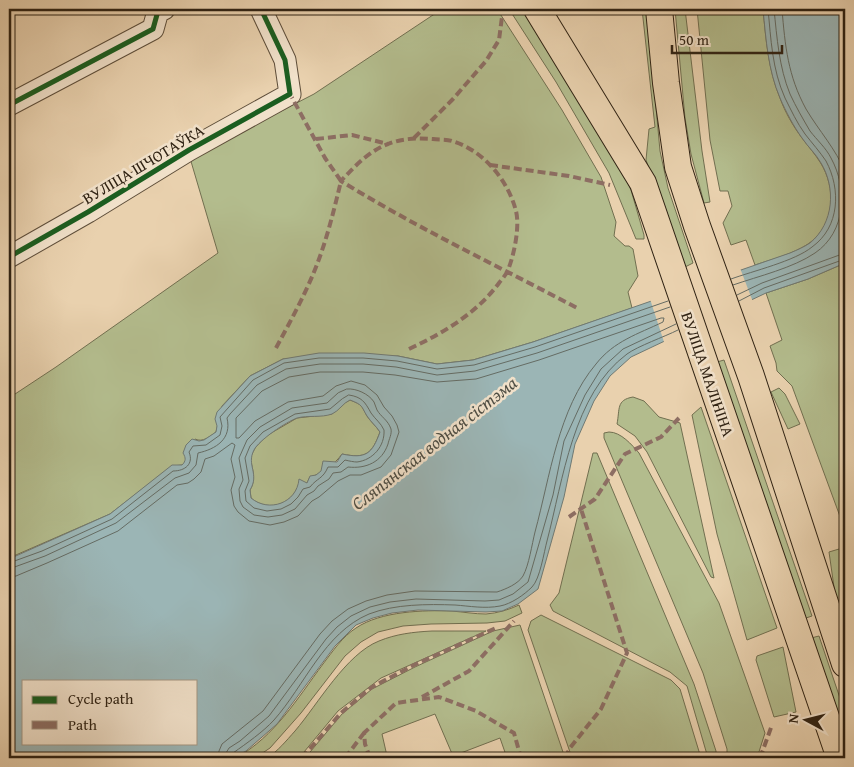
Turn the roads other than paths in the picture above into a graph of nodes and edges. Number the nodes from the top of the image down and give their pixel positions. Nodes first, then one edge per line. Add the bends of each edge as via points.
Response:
1 (164, 9) edge
2 (262, 9) edge
3 (537, 9) edge
4 (659, 9) edge
5 (9, 105) edge
6 (9, 257) edge
7 (845, 664) edge
8 (840, 758) edge

1 - 5 street via 158,11 153,29
2 - 6 street, ВУЛІЦА ШЧОТАЎКА via 285,60 290,94
3 - 8 main road, ВУЛІЦА МАЛІНІНА via 643,183
4 - 7 main road via 678,167 751,376

